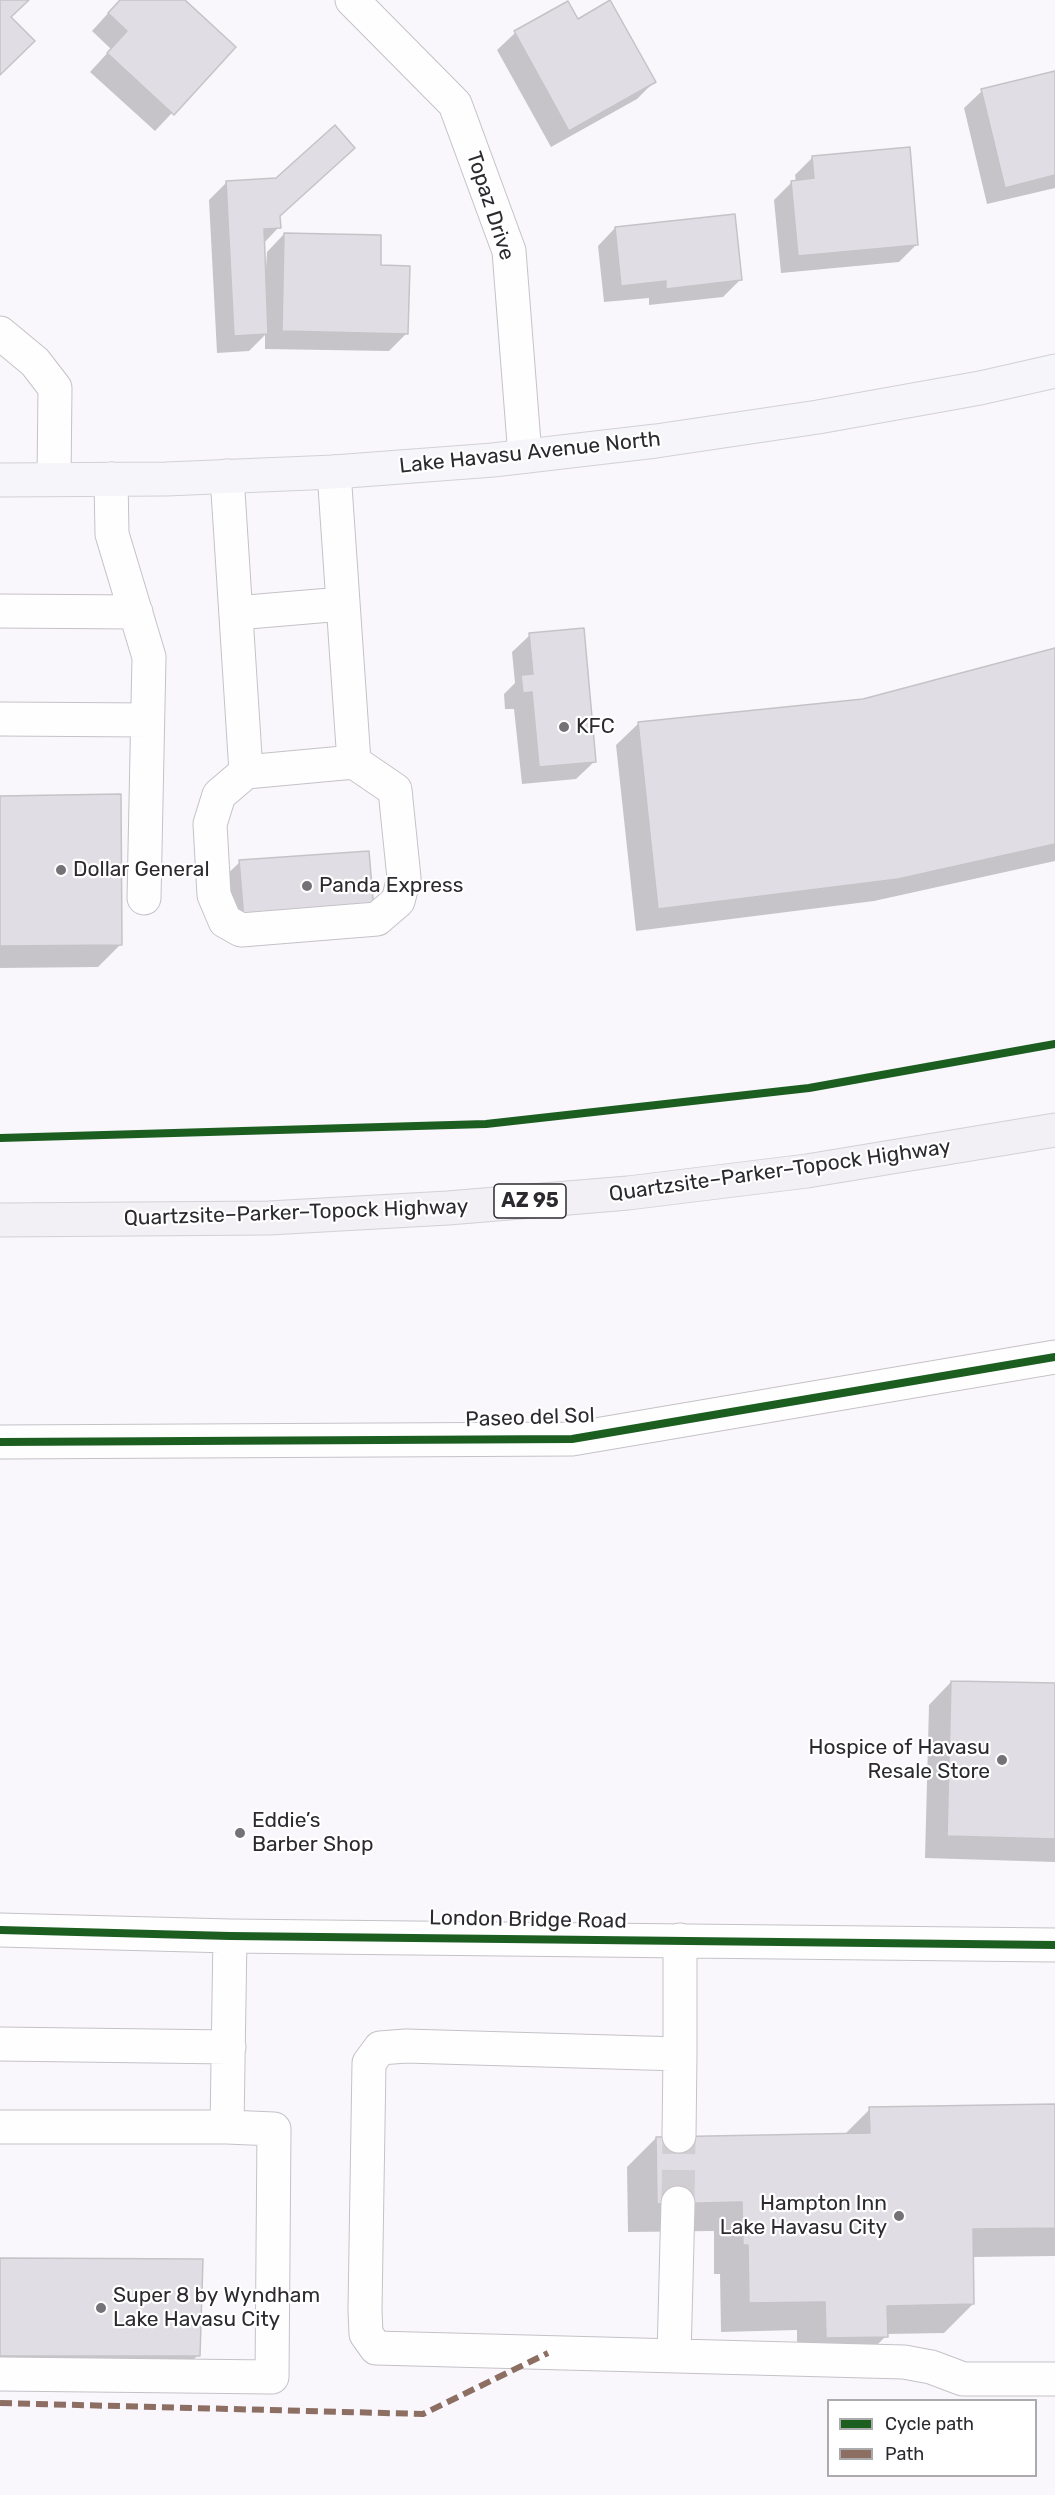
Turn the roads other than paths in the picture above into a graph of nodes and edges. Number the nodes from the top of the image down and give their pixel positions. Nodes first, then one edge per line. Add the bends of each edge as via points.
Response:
1 (352, 0) edge
2 (0, 333) edge
3 (1055, 371) edge
4 (525, 456) junction
5 (334, 472) junction
6 (228, 476) junction
7 (111, 479) junction
8 (0, 480) edge
9 (54, 480) junction
10 (342, 604) junction
11 (0, 611) edge
12 (136, 612) junction
13 (236, 613) junction
14 (0, 719) edge
15 (147, 720) junction
16 (354, 762) junction
17 (246, 772) junction
18 (144, 898) dead end
19 (1055, 1130) edge
20 (0, 1221) edge
21 (1055, 1357) edge
22 (0, 1442) edge
23 (0, 1930) edge
24 (230, 1936) junction
25 (680, 1940) junction
26 (1055, 1945) edge
27 (0, 2044) edge
28 (229, 2047) junction
29 (680, 2054) junction
30 (0, 2127) edge
31 (227, 2127) junction
32 (679, 2136) tunnel mouth
33 (678, 2203) tunnel mouth
34 (674, 2356) junction
35 (0, 2374) edge
36 (1055, 2379) edge

1 - 4 street, Topaz Drive via 455,104 509,251
2 - 9 street via 35,362 55,388
3 - 4 main road, Lake Havasu Avenue North via 818,417
4 - 5 main road, Lake Havasu Avenue North
5 - 6 main road, Lake Havasu Avenue North
5 - 10 street
6 - 7 main road, Lake Havasu Avenue North
6 - 13 street
7 - 9 main road, Lake Havasu Avenue North
7 - 12 street via 112,534
8 - 9 main road, Lake Havasu Avenue North
10 - 13 street
10 - 16 street
11 - 12 street
12 - 15 street via 149,657
13 - 17 street
14 - 15 street
15 - 18 street
16 - 17 street
16 - 17 street via 395,790 404,878 398,901 377,919 241,930 225,921 214,895 210,824 219,795
19 - 20 highway, Quartzsite–Parker–Topock Highway / AZ 95 via 807,1171 460,1207 269,1218
21 - 22 street, Paseo del Sol via 572,1439
23 - 24 street, London Bridge Road
24 - 25 street, London Bridge Road
24 - 28 street
25 - 26 street, London Bridge Road
25 - 29 street
27 - 28 street
28 - 31 street
29 - 32 street
29 - 34 street via 406,2046 380,2048 369,2063 365,2310 366,2334 376,2348
30 - 31 street
31 - 35 street via 273,2129 272,2377
33 - 34 street
34 - 36 street via 904,2362 963,2379

